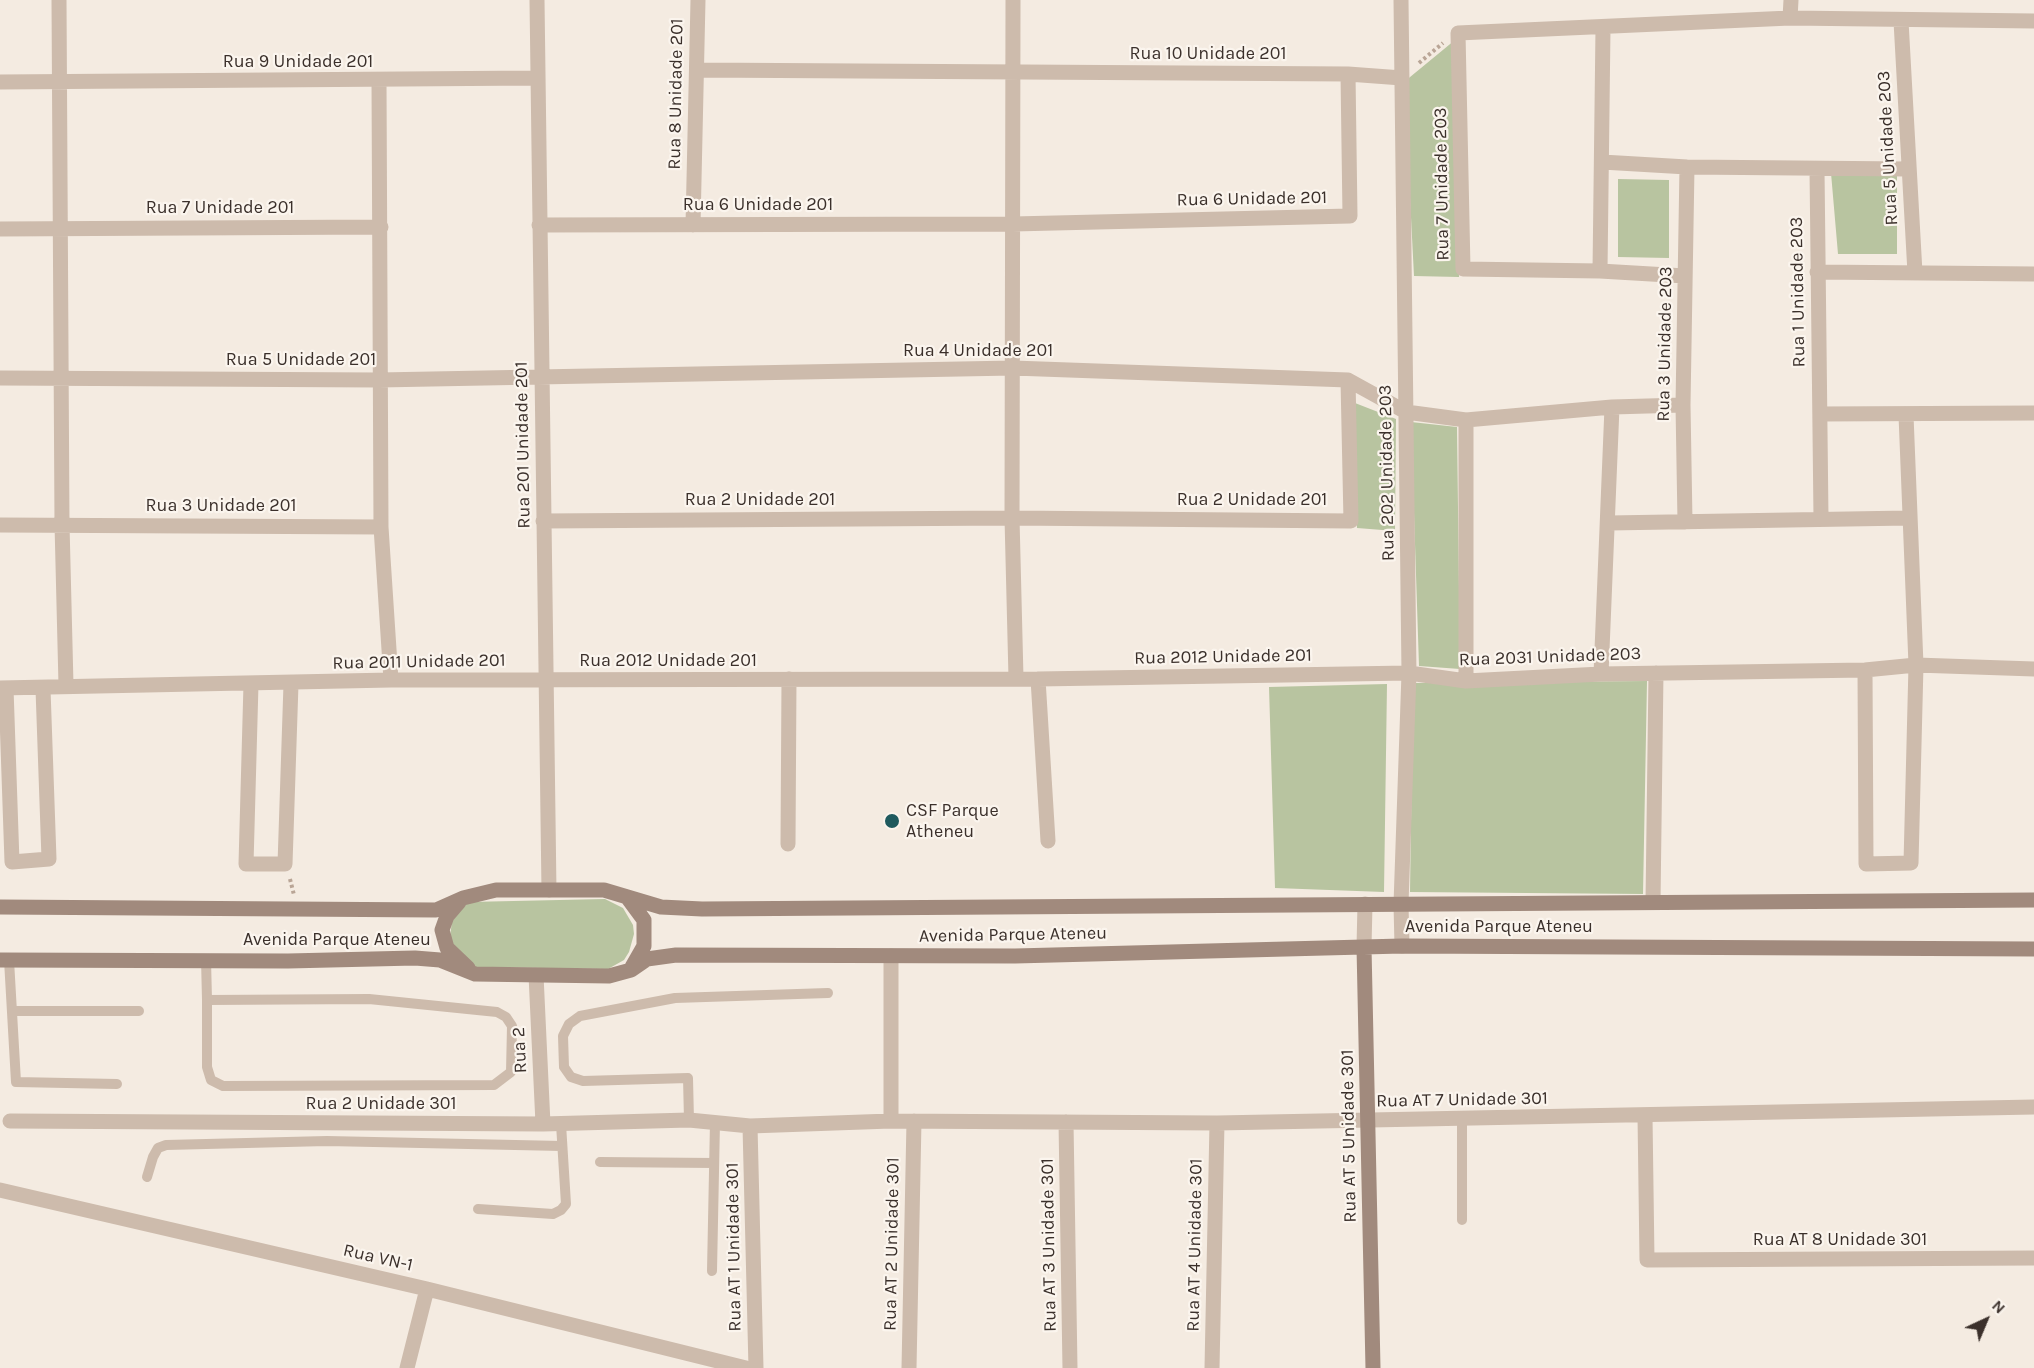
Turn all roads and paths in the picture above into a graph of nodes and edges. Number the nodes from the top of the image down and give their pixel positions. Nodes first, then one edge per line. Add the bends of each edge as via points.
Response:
1 (59, 0) edge
2 (537, 0) edge
3 (698, 0) edge
4 (1013, 0) edge
5 (1401, 0) edge
6 (1791, 0) edge
7 (1790, 18) junction
8 (1901, 21) junction
9 (2034, 21) edge
10 (1603, 28) junction
11 (1458, 33) junction
12 (698, 70) junction
13 (1013, 72) junction
14 (1348, 74) junction
15 (536, 78) junction
16 (1402, 78) junction
17 (59, 81) junction
18 (379, 81) junction
19 (0, 82) edge
20 (1602, 162) junction
21 (1687, 167) junction
22 (1817, 169) junction
23 (1907, 169) junction
24 (1013, 224) junction
25 (539, 225) junction
26 (693, 225) junction
27 (381, 227) junction
28 (0, 229) edge
29 (60, 229) junction
30 (2034, 266) edge
31 (1600, 271) junction
32 (1817, 272) junction
33 (1914, 273) junction
34 (2034, 274) edge
35 (1685, 276) junction
36 (1012, 368) junction
37 (0, 378) edge
38 (61, 378) junction
39 (541, 378) junction
40 (379, 380) junction
41 (1348, 380) junction
42 (1683, 405) junction
43 (1612, 407) junction
44 (1406, 412) junction
45 (2034, 413) edge
46 (1820, 414) junction
47 (1906, 415) junction
48 (1466, 420) junction
49 (1012, 518) junction
50 (1821, 518) junction
51 (1908, 518) junction
52 (543, 521) junction
53 (1685, 522) junction
54 (1609, 523) junction
55 (62, 524) junction
56 (0, 525) edge
57 (381, 527) junction
58 (1916, 665) junction
59 (2034, 669) edge
60 (1865, 670) junction
61 (1409, 673) junction
62 (1601, 674) junction
63 (1656, 674) junction
64 (1016, 678) junction
65 (789, 679) junction
66 (1038, 679) junction
67 (391, 680) junction
68 (547, 681) junction
69 (1466, 681) junction
70 (251, 684) junction
71 (291, 684) junction
72 (66, 685) junction
73 (3, 688) edge
74 (43, 689) junction
75 (1048, 841) dead end
76 (788, 844) dead end
77 (285, 864) junction
78 (549, 890) junction
79 (627, 897) junction
80 (463, 898) junction
81 (2034, 900) edge
82 (1653, 902) junction
83 (1365, 904) junction
84 (1401, 904) junction
85 (0, 907) edge
86 (298, 910) junction
87 (1402, 946) junction
88 (1364, 947) junction
89 (2034, 949) edge
90 (891, 956) junction
91 (206, 959) junction
92 (5, 960) edge
93 (631, 970) junction
94 (475, 974) junction
95 (536, 975) junction
96 (828, 993) dead end
97 (207, 1000) junction
98 (12, 1011) junction
99 (139, 1011) dead end
100 (117, 1084) dead end
101 (2034, 1107) edge
102 (1645, 1116) junction
103 (1462, 1119) junction
104 (689, 1120) junction
105 (10, 1121) dead end
106 (891, 1121) junction
107 (914, 1121) junction
108 (1368, 1121) junction
109 (715, 1122) junction
110 (1066, 1122) junction
111 (1217, 1123) junction
112 (543, 1124) junction
113 (561, 1124) junction
114 (750, 1125) junction
115 (562, 1146) junction
116 (600, 1162) dead end
117 (714, 1163) junction
118 (147, 1177) dead end
119 (0, 1190) edge
120 (478, 1209) dead end
121 (1462, 1220) dead end
122 (2034, 1258) edge
123 (712, 1271) dead end
124 (428, 1289) junction
125 (407, 1368) edge
126 (746, 1368) edge
127 (756, 1368) edge
128 (909, 1368) edge
129 (1070, 1368) edge
130 (1212, 1368) edge
131 (1373, 1368) edge

1 - 17 street
2 - 15 street, Rua 201 Unidade 201
3 - 12 street, Rua 8 Unidade 201
4 - 13 street
5 - 16 street, Rua 202 Unidade 203
6 - 7 street
7 - 8 street
7 - 10 street
8 - 9 street
8 - 23 street, Rua 5 Unidade 203
10 - 11 street
10 - 20 street
11 - 16 path
11 - 31 street, Rua 7 Unidade 203 via 1463,269
12 - 13 street, Rua 10 Unidade 201
12 - 26 street, Rua 8 Unidade 201
13 - 14 street, Rua 10 Unidade 201
13 - 24 street
14 - 16 street, Rua 10 Unidade 201
14 - 24 street, Rua 6 Unidade 201 via 1350,216
15 - 18 street, Rua 9 Unidade 201
15 - 25 street, Rua 201 Unidade 201
16 - 44 street, Rua 202 Unidade 203
17 - 18 street, Rua 9 Unidade 201
17 - 19 street, Rua 9 Unidade 201
17 - 29 street
18 - 27 street
20 - 21 street
20 - 31 street
21 - 22 street
21 - 35 street, Rua 3 Unidade 203
22 - 23 street
22 - 32 street, Rua 1 Unidade 203
23 - 33 street, Rua 5 Unidade 203
24 - 26 street, Rua 6 Unidade 201
24 - 36 street
25 - 26 street, Rua 6 Unidade 201
25 - 39 street, Rua 201 Unidade 201
27 - 29 street, Rua 7 Unidade 201
27 - 40 street
28 - 29 street, Rua 7 Unidade 201
29 - 38 street
30 - 34 street
31 - 35 street, Rua 7 Unidade 203
32 - 33 street
32 - 46 street, Rua 1 Unidade 203
33 - 34 street
35 - 42 street, Rua 3 Unidade 203
36 - 39 street, Rua 4 Unidade 201
36 - 41 street, Rua 4 Unidade 201
36 - 49 street
37 - 38 street, Rua 5 Unidade 201
38 - 40 street, Rua 5 Unidade 201
38 - 55 street
39 - 40 street, Rua 5 Unidade 201
39 - 52 street, Rua 201 Unidade 201
40 - 57 street
41 - 44 street, Rua 4 Unidade 201
41 - 49 street, Rua 2 Unidade 201 via 1351,520
42 - 43 street
42 - 53 street, Rua 3 Unidade 203
43 - 48 street
43 - 54 street
44 - 48 street
44 - 61 street, Rua 202 Unidade 203
45 - 47 street
46 - 47 street
46 - 50 street, Rua 1 Unidade 203
47 - 51 street
48 - 69 street
49 - 52 street, Rua 2 Unidade 201
49 - 64 street
50 - 51 street
50 - 53 street
51 - 58 street
52 - 68 street, Rua 201 Unidade 201
53 - 54 street
54 - 62 street
55 - 56 street, Rua 3 Unidade 201
55 - 57 street, Rua 3 Unidade 201
55 - 72 street
57 - 67 street
58 - 59 street, Rua 2031 Unidade 203
58 - 60 street, Rua 2031 Unidade 203
58 - 60 street via 1911,863 1866,864
60 - 63 street, Rua 2031 Unidade 203
61 - 66 street, Rua 2012 Unidade 201
61 - 69 street, Rua 2031 Unidade 203
61 - 84 street, Rua 202 Unidade 203
62 - 63 street, Rua 2031 Unidade 203
62 - 69 street, Rua 2031 Unidade 203
63 - 82 street, Rua 2031 Unidade 203
64 - 65 street, Rua 2012 Unidade 201
64 - 66 street, Rua 2012 Unidade 201
65 - 68 street, Rua 2012 Unidade 201
65 - 76 street
66 - 75 street
67 - 68 street, Rua 2011 Unidade 201
67 - 71 street, Rua 2011 Unidade 201
68 - 78 street, Rua 201 Unidade 201
70 - 71 street, Rua 2011 Unidade 201
70 - 72 street, Rua 2011 Unidade 201
70 - 77 street via 246,864
71 - 77 street
72 - 74 street, Rua 2011 Unidade 201
73 - 74 street, Rua 2011 Unidade 201
73 - 74 street, Rua 2011 Unidade 201 via 12,862 49,859
77 - 86 path
78 - 79 street, Avenida Parque Ateneu via 604,890
78 - 80 street, Avenida Parque Ateneu via 496,890
79 - 83 street, Avenida Parque Ateneu via 661,907 702,909
79 - 93 street via 644,920 644,946
80 - 86 street, Avenida Parque Ateneu via 436,910
80 - 94 street via 447,916 442,930 447,948
81 - 82 street, Avenida Parque Ateneu
82 - 84 street, Avenida Parque Ateneu
83 - 84 street, Avenida Parque Ateneu
83 - 88 street, Rua AT 5 Unidade 301
84 - 87 street, Rua 202 Unidade 203
85 - 86 street, Avenida Parque Ateneu
87 - 88 street, Avenida Parque Ateneu
87 - 89 street, Avenida Parque Ateneu
88 - 90 street, Avenida Parque Ateneu
88 - 108 street, Rua AT 5 Unidade 301
90 - 93 street, Avenida Parque Ateneu via 676,955 648,959
90 - 106 street
91 - 92 street, Avenida Parque Ateneu
91 - 94 street, Avenida Parque Ateneu via 415,958 440,960
91 - 97 lane
92 - 98 lane
93 - 95 street, Avenida Parque Ateneu via 609,976
94 - 95 street, Avenida Parque Ateneu
95 - 112 street, Rua 2
96 - 104 lane via 675,998 580,1016 569,1024 563,1036 564,1067 571,1077 583,1081 688,1078
97 - 97 lane via 207,1067 211,1080 223,1086 494,1085 511,1072 512,1026 497,1012 369,999
98 - 99 lane
98 - 100 lane via 16,1082
101 - 102 street, Rua AT 7 Unidade 301
102 - 103 street, Rua AT 7 Unidade 301
102 - 122 street, Rua AT 8 Unidade 301 via 1647,1260
103 - 108 street, Rua AT 7 Unidade 301
103 - 121 lane
104 - 109 street, Rua 2 Unidade 301
104 - 113 street, Rua 2 Unidade 301
105 - 112 street, Rua 2 Unidade 301
106 - 107 street, Rua AT 7 Unidade 301
106 - 114 street, Rua AT 7 Unidade 301
107 - 110 street, Rua AT 7 Unidade 301
107 - 128 street, Rua AT 2 Unidade 301
108 - 111 street, Rua AT 7 Unidade 301
108 - 131 street, Rua AT 5 Unidade 301
109 - 114 street, Rua 2 Unidade 301
109 - 117 lane
110 - 111 street, Rua AT 7 Unidade 301
110 - 129 street, Rua AT 3 Unidade 301
111 - 130 street, Rua AT 4 Unidade 301
112 - 113 street, Rua 2 Unidade 301
113 - 115 lane
114 - 127 street, Rua AT 1 Unidade 301
115 - 118 lane via 327,1141 166,1145 158,1148
115 - 120 lane via 566,1204 561,1210 554,1214
116 - 117 lane
117 - 123 lane
119 - 124 street, Rua VN-1
124 - 125 street
124 - 126 street, Rua VN-1

